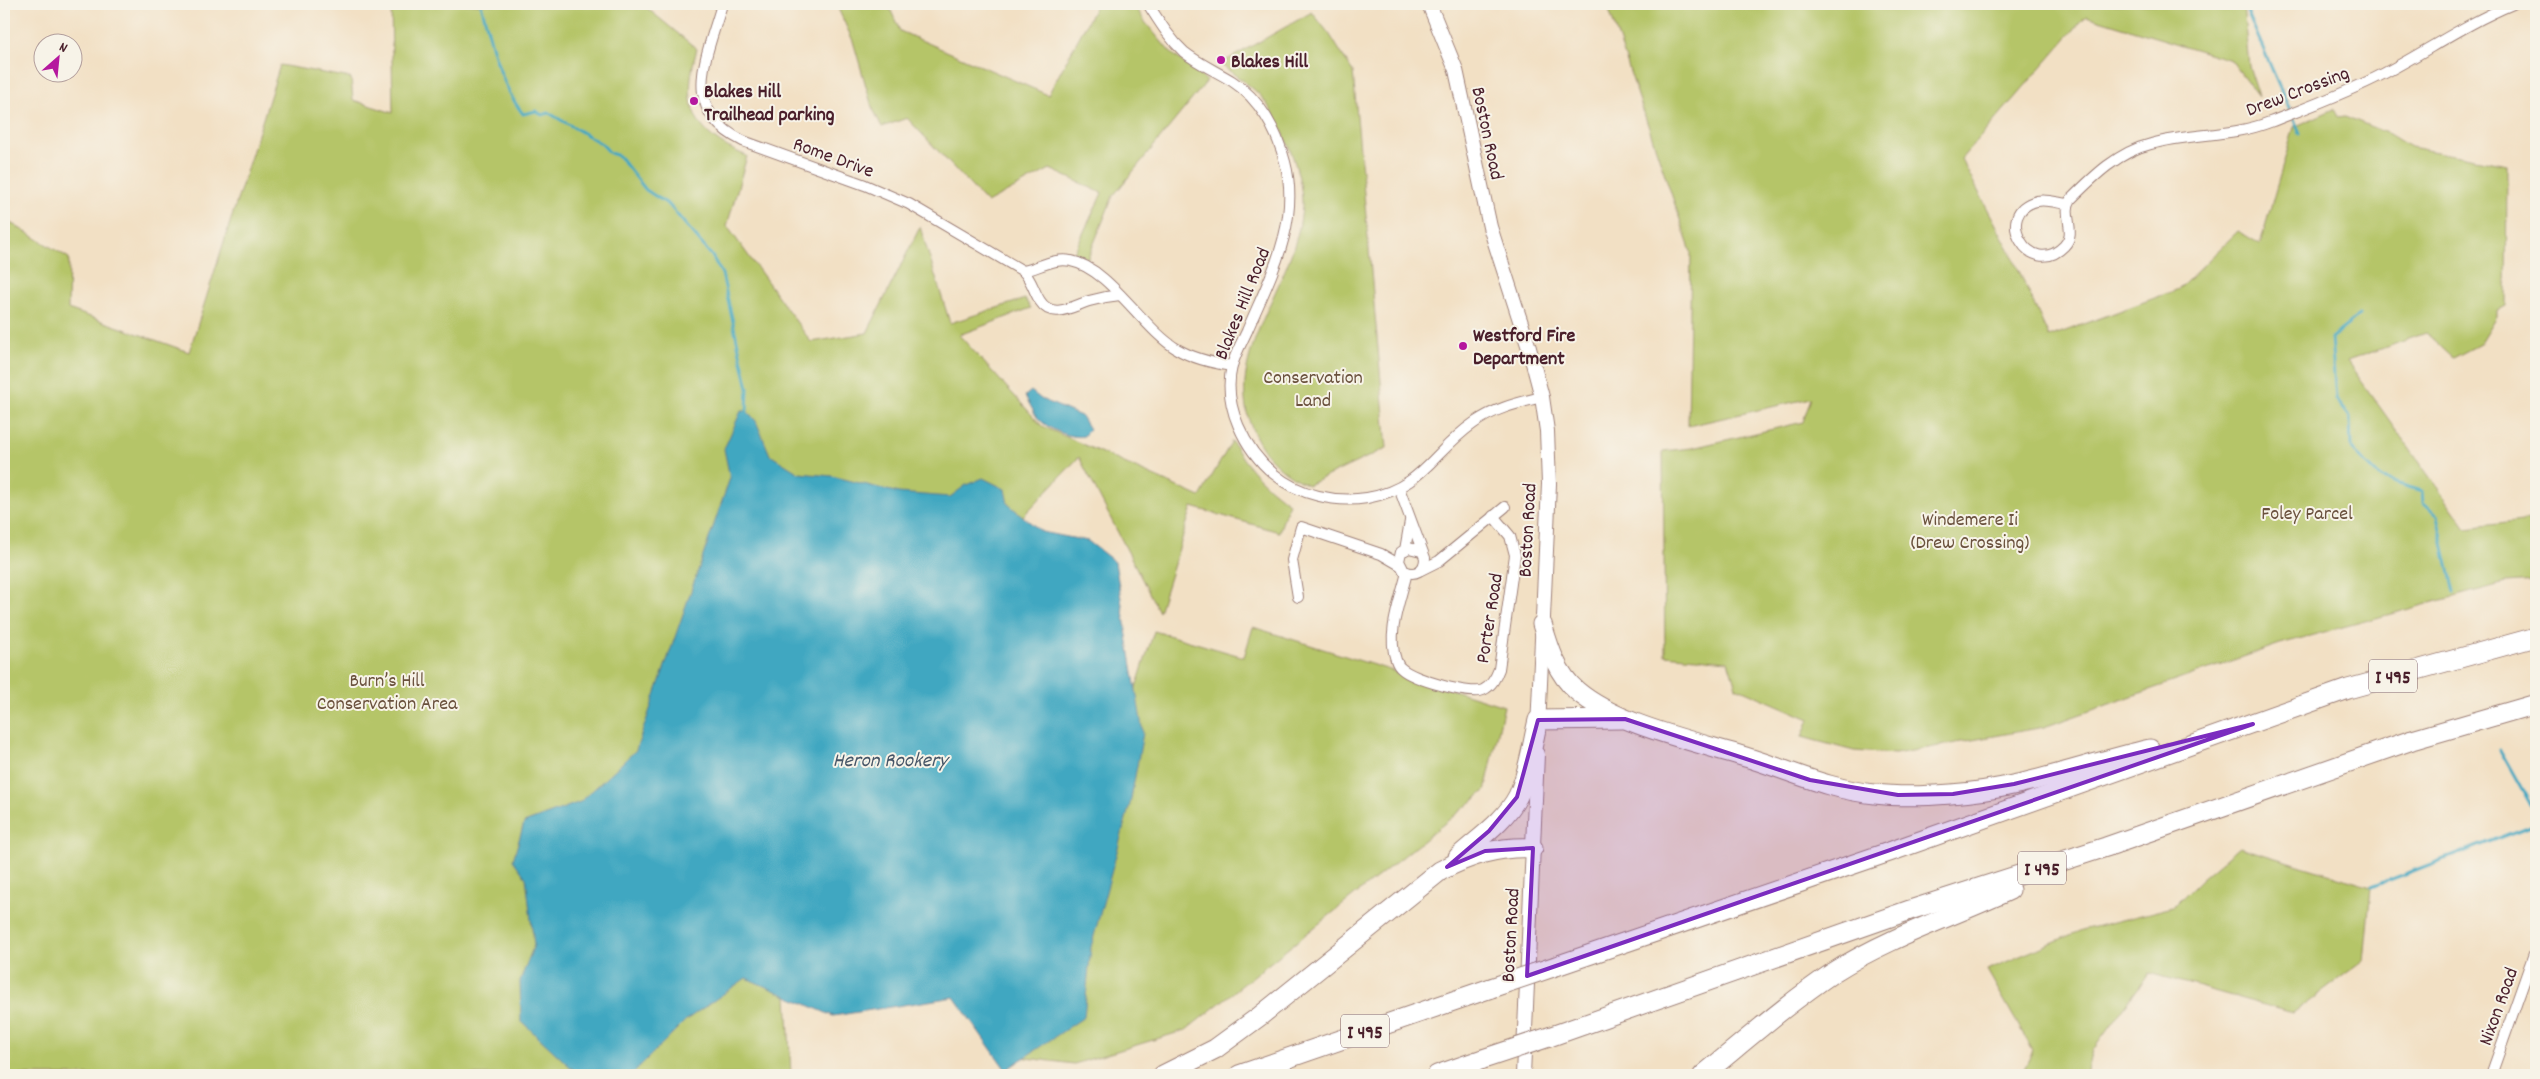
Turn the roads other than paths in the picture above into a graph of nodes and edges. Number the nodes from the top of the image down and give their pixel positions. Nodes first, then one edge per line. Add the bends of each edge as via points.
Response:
1 (722, 4) edge
2 (1148, 4) edge
3 (1429, 4) edge
4 (2513, 4) edge
5 (2067, 204) junction
6 (1023, 271) junction
7 (1120, 295) junction
8 (1232, 366) junction
9 (1542, 397) junction
10 (1399, 488) junction
11 (1505, 507) dead end
12 (1494, 516) junction
13 (1410, 520) junction
14 (1451, 549) junction
15 (1403, 551) junction
16 (1422, 552) junction
17 (1381, 554) junction
18 (1404, 569) junction
19 (1421, 570) junction
20 (1298, 596) dead end
21 (1542, 624) junction
22 (2536, 637) edge
23 (2536, 704) edge
24 (1625, 719) junction
25 (1538, 720) junction
26 (2253, 724) junction
27 (1533, 848) junction
28 (2074, 857) junction
29 (1447, 868) junction
30 (2536, 948) edge
31 (1163, 1075) edge
32 (1239, 1075) edge
33 (1438, 1075) edge
34 (1523, 1075) edge
35 (1703, 1075) edge
36 (2491, 1075) edge

1 - 6 street, Rome Drive via 702,80 704,102 719,126 743,141 909,204
2 - 8 street, Blakes Hill Road via 1164,30 1184,52 1233,82 1260,108 1275,134 1288,173 1287,230
3 - 9 main road, Boston Road via 1456,70 1490,227
4 - 5 street, Drew Crossing via 2469,24 2382,75 2268,123 2212,136 2151,144 2128,152 2105,167
5 - 5 street via 2071,227 2064,246 2041,256 2029,252 2019,242 2016,233 2017,220 2028,205 2038,201
6 - 7 street via 1060,260 1071,261 1093,271
6 - 7 street, Rome Drive via 1040,300 1052,310 1060,311
7 - 8 street via 1176,349 1200,360
8 - 10 street, Blakes Hill Road via 1232,397 1243,437 1259,460 1276,476 1308,493 1337,499 1369,497
9 - 10 street, Blakes Hill Road via 1510,404 1485,416 1464,431 1426,470
9 - 21 main road, Boston Road via 1549,466
10 - 13 street
11 - 12 street
12 - 14 street
12 - 18 street, Porter Road via 1510,536 1514,555 1499,669 1488,687 1469,692 1414,676 1399,666 1394,653 1394,628
13 - 15 street
13 - 16 street
14 - 16 street via 1440,554
14 - 19 street via 1433,565
15 - 16 street via 1413,548
15 - 17 street
15 - 18 street
16 - 19 street via 1425,562
17 - 18 street
17 - 20 street via 1301,527 1292,560
18 - 19 street via 1414,573
21 - 24 highway via 1558,667 1574,689
21 - 25 main road, Boston Road
22 - 26 highway, I 495 via 2348,689
23 - 28 highway, I 495 via 2412,740
24 - 25 highway
24 - 26 highway via 1810,780 1845,789 1898,795 1953,794 2014,784
25 - 27 main road, Boston Road
25 - 29 highway via 1517,797 1489,831
26 - 32 highway, I 495, bridge
27 - 29 highway via 1485,851
27 - 34 main road, Boston Road
28 - 33 highway, I 495, bridge via 1910,910
28 - 35 highway via 2008,891 1903,936 1836,972 1794,1001
29 - 31 highway via 1215,1049
30 - 36 street, Nixon Road

